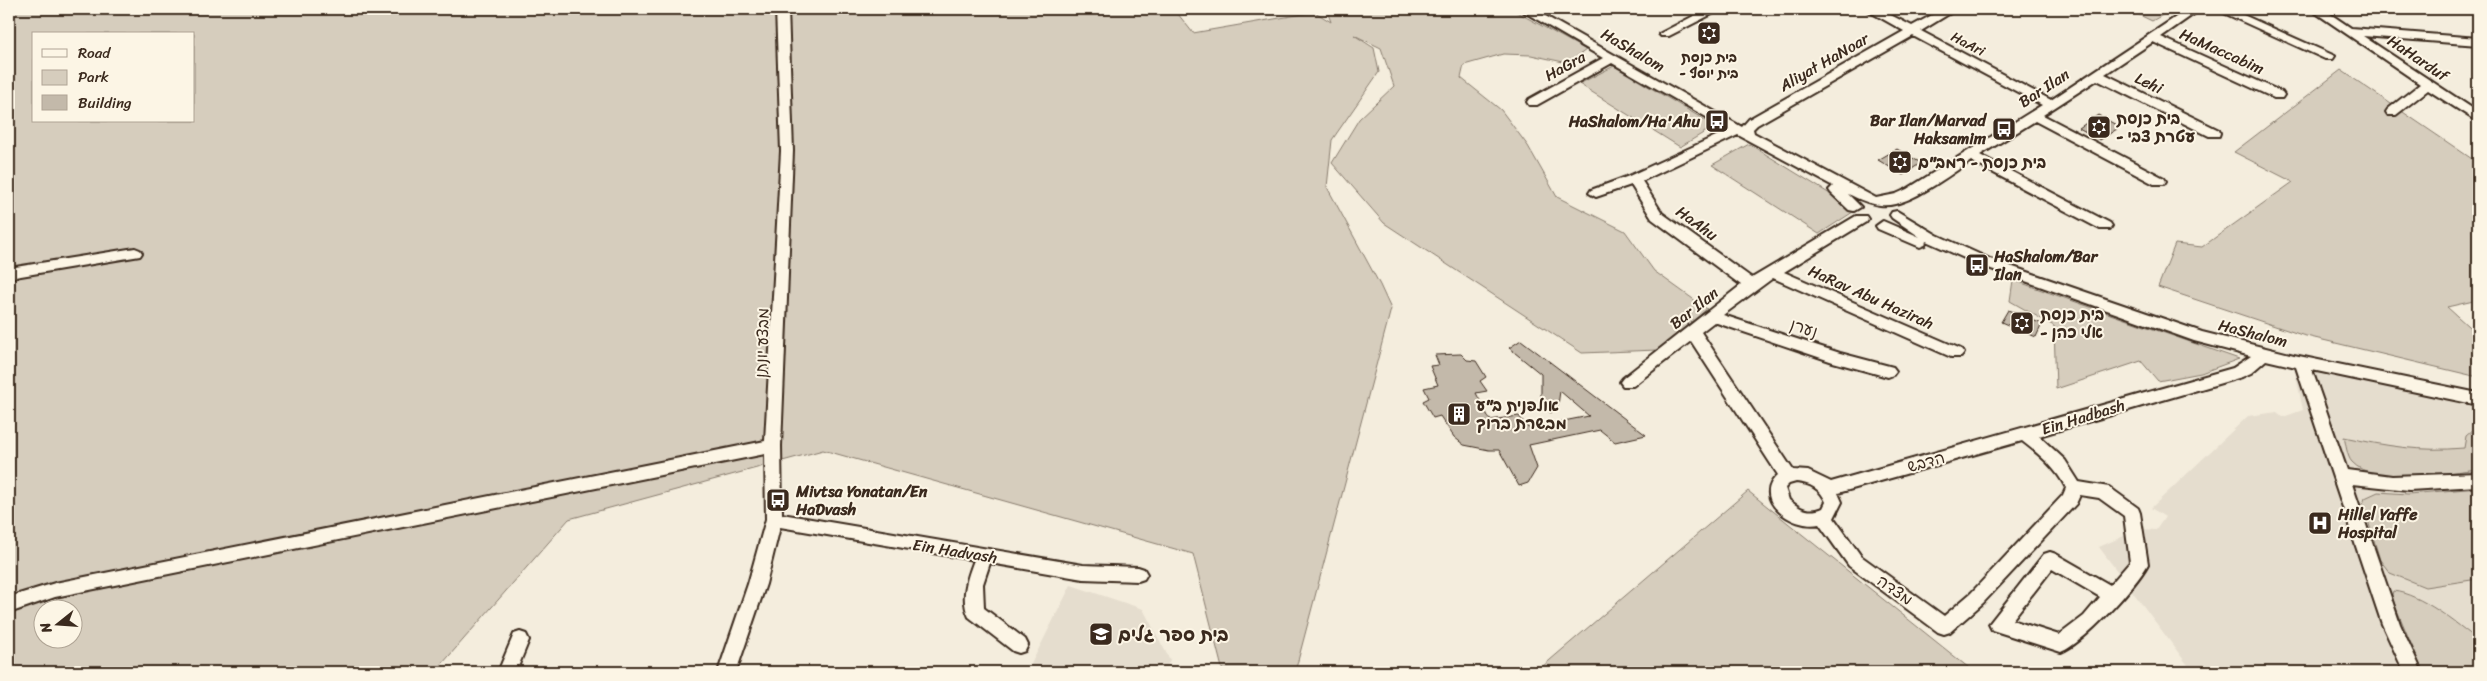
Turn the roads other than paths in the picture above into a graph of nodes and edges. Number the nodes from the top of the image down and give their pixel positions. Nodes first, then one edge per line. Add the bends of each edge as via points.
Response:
1 (782, 9) edge
2 (1525, 9) edge
3 (1716, 9) edge
4 (1871, 9) edge
5 (1951, 9) edge
6 (2195, 9) edge
7 (2221, 9) edge
8 (2316, 9) edge
9 (1912, 31) junction
10 (2348, 31) junction
11 (1665, 34) dead end
12 (2152, 38) junction
13 (2478, 41) edge
14 (2329, 56) dead end
15 (1612, 58) junction
16 (2097, 75) junction
17 (2428, 84) junction
18 (2278, 95) dead end
19 (1533, 102) dead end
20 (2051, 105) junction
21 (2392, 112) dead end
22 (2035, 116) junction
23 (2478, 118) edge
24 (1743, 133) junction
25 (2214, 133) dead end
26 (1970, 155) junction
27 (1802, 166) junction
28 (1634, 179) junction
29 (2159, 181) dead end
30 (1596, 193) dead end
31 (1876, 200) junction
32 (1857, 213) junction
33 (1897, 215) junction
34 (1883, 226) junction
35 (2105, 226) dead end
36 (135, 254) dead end
37 (1772, 272) junction
38 (9, 273) edge
39 (2026, 278) junction
40 (1751, 285) junction
41 (1711, 316) junction
42 (1692, 331) junction
43 (1956, 353) dead end
44 (2263, 354) junction
45 (2302, 363) junction
46 (1888, 371) dead end
47 (1628, 382) dead end
48 (2478, 399) edge
49 (2025, 434) junction
50 (773, 446) junction
51 (2340, 475) junction
52 (1788, 476) junction
53 (2478, 479) edge
54 (2074, 488) junction
55 (1828, 489) junction
56 (1824, 517) junction
57 (774, 519) junction
58 (984, 557) junction
59 (1138, 574) dead end
60 (2113, 594) junction
61 (9, 605) edge
62 (520, 640) dead end
63 (1019, 645) dead end
64 (506, 672) edge
65 (727, 672) edge
66 (2413, 672) edge

1 - 50 street, מבצע יונתן via 787,151
2 - 15 street, HaShalom
3 - 11 street
4 - 9 street, HaAri
5 - 9 street, Aliyat HaNoar
6 - 12 street, Bar Ilan
7 - 14 street
8 - 10 street, HaHarduf
9 - 20 street, HaAri
9 - 24 street, Aliyat HaNoar via 1753,122
10 - 13 street
10 - 17 street, HaHarduf
12 - 16 street, Bar Ilan
12 - 18 street, HaMaccabim
15 - 19 street, HaGra
15 - 24 street, HaShalom
16 - 20 street, Bar Ilan
16 - 25 street, Lehi
17 - 21 street
17 - 23 street, HaHarduf
20 - 22 street, Bar Ilan
22 - 26 street, Bar Ilan
22 - 29 street
24 - 27 street, HaShalom
24 - 28 street
26 - 31 street, Bar Ilan via 1912,192 1899,198
26 - 35 street
27 - 31 street, HaShalom
27 - 32 street, HaShalom via 1840,193
28 - 30 street
28 - 40 street, HaAhu via 1657,216
31 - 32 street, Bar Ilan via 1860,200
31 - 33 street, HaShalom via 1893,208
32 - 34 street, HaShalom via 1873,225
32 - 37 street, Bar Ilan via 1834,237
33 - 34 street via 1896,221
33 - 39 street, HaShalom via 1932,238
34 - 39 street, HaShalom via 1951,256
36 - 38 street
37 - 40 street, Bar Ilan
37 - 43 street, HaRav Abu Hazirah
39 - 44 street, HaShalom via 2161,325
40 - 41 street, Bar Ilan
41 - 42 street, Bar Ilan
41 - 46 street, נערן
42 - 47 street, Bar Ilan
42 - 52 street
44 - 45 street, HaShalom
44 - 49 street, Ein Hadbash via 2237,374
45 - 48 street, HaShalom
45 - 51 street
49 - 54 street, Ein Hadbash via 2050,453 2068,474
49 - 55 street, הדבש
50 - 57 street, מבצע יונתן
50 - 61 street via 55,590
51 - 53 street via 2398,484
51 - 66 street via 2391,624
52 - 55 street via 1813,478
52 - 56 street via 1777,484 1782,505 1806,519
54 - 56 street, מצדה via 2070,499 1978,598 1944,626 1855,561
54 - 60 street via 2103,492 2132,513 2138,564
55 - 56 street via 1834,502
57 - 58 street, Ein Hadvash
57 - 65 street, מבצע יונתן via 758,584
58 - 59 street, Ein Hadvash via 1083,572
58 - 63 street via 974,584 975,612
60 - 60 street via 2090,621 2061,644 1998,624 2050,559
62 - 64 street

